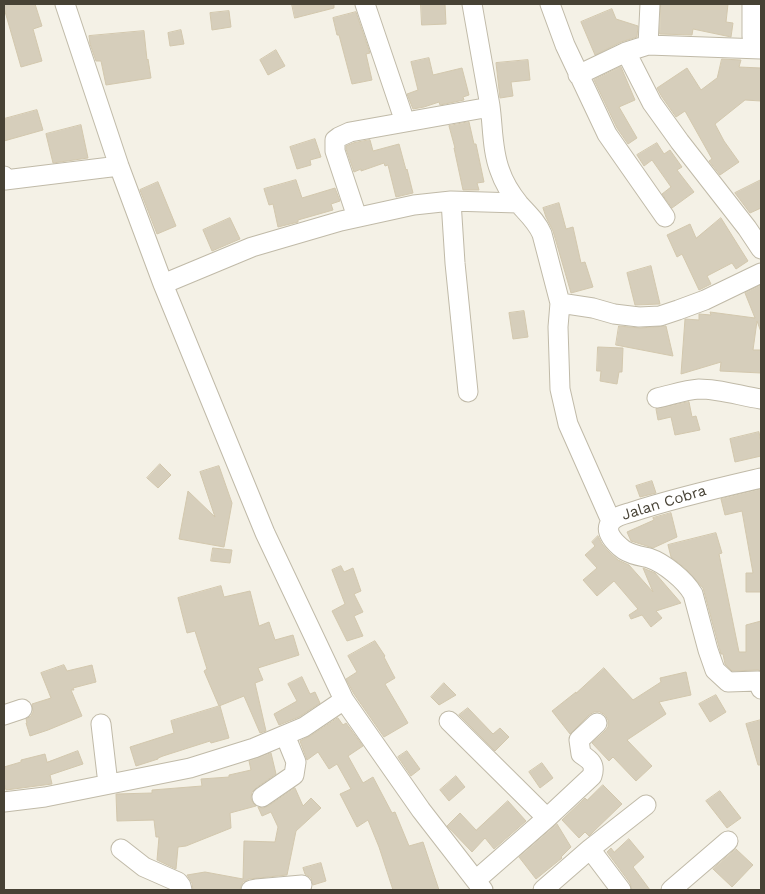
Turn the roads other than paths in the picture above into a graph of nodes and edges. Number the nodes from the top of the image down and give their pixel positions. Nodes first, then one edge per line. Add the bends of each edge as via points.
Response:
1 (66, 4) edge
2 (365, 4) edge
3 (472, 4) edge
4 (550, 4) edge
5 (650, 4) edge
6 (752, 4) edge
7 (648, 45) junction
8 (759, 49) edge
9 (626, 52) junction
10 (578, 75) junction
11 (490, 107) junction
12 (405, 122) junction
13 (119, 166) junction
14 (4, 179) edge
15 (450, 200) junction
16 (518, 203) junction
17 (357, 217) junction
18 (665, 217) dead end
19 (761, 250) edge
20 (761, 274) edge
21 (163, 284) junction
22 (560, 303) junction
23 (468, 392) dead end
24 (657, 398) dead end
25 (761, 399) edge
26 (761, 478) edge
27 (611, 521) junction
28 (761, 689) edge
29 (344, 700) junction
30 (449, 721) dead end
31 (597, 723) dead end
32 (101, 724) dead end
33 (285, 735) junction
34 (108, 784) junction
35 (262, 797) dead end
36 (5, 799) edge
37 (646, 805) dead end
38 (547, 818) junction
39 (728, 841) dead end
40 (121, 849) dead end
41 (590, 849) junction
42 (302, 885) dead end
43 (480, 885) edge
44 (182, 890) edge
45 (251, 890) edge
46 (544, 890) edge
47 (620, 890) edge
48 (671, 890) edge

1 - 13 street
2 - 12 street
3 - 11 street
4 - 10 street
5 - 7 street
6 - 8 street via 752,36
7 - 8 street
7 - 9 street
9 - 10 street
9 - 19 street via 652,103
10 - 18 street via 607,134
11 - 12 street
11 - 16 street via 496,159 505,183
12 - 17 street via 350,132 335,140 335,151
13 - 14 street
13 - 21 street
15 - 16 street
15 - 17 street
15 - 23 street
16 - 22 street via 540,230
17 - 21 street via 252,247
20 - 22 street via 705,300 660,316 614,314
21 - 29 street via 265,533
22 - 27 street via 560,389 568,424
24 - 25 street via 689,390 714,390
26 - 27 street, Jalan Cobra via 702,491
27 - 28 street, Jalan Cobra via 609,533 624,550 662,564 689,588 715,670 728,682 758,681
29 - 33 street via 304,727
29 - 43 street via 421,810
30 - 38 street
31 - 38 street via 579,740 581,754 590,760 592,776
32 - 34 street
33 - 34 street via 190,768
33 - 35 street via 296,770 294,775
34 - 36 street via 45,797
37 - 41 street
38 - 43 street
39 - 48 street
40 - 44 street via 144,867 178,882
41 - 46 street
41 - 47 street
42 - 45 street

